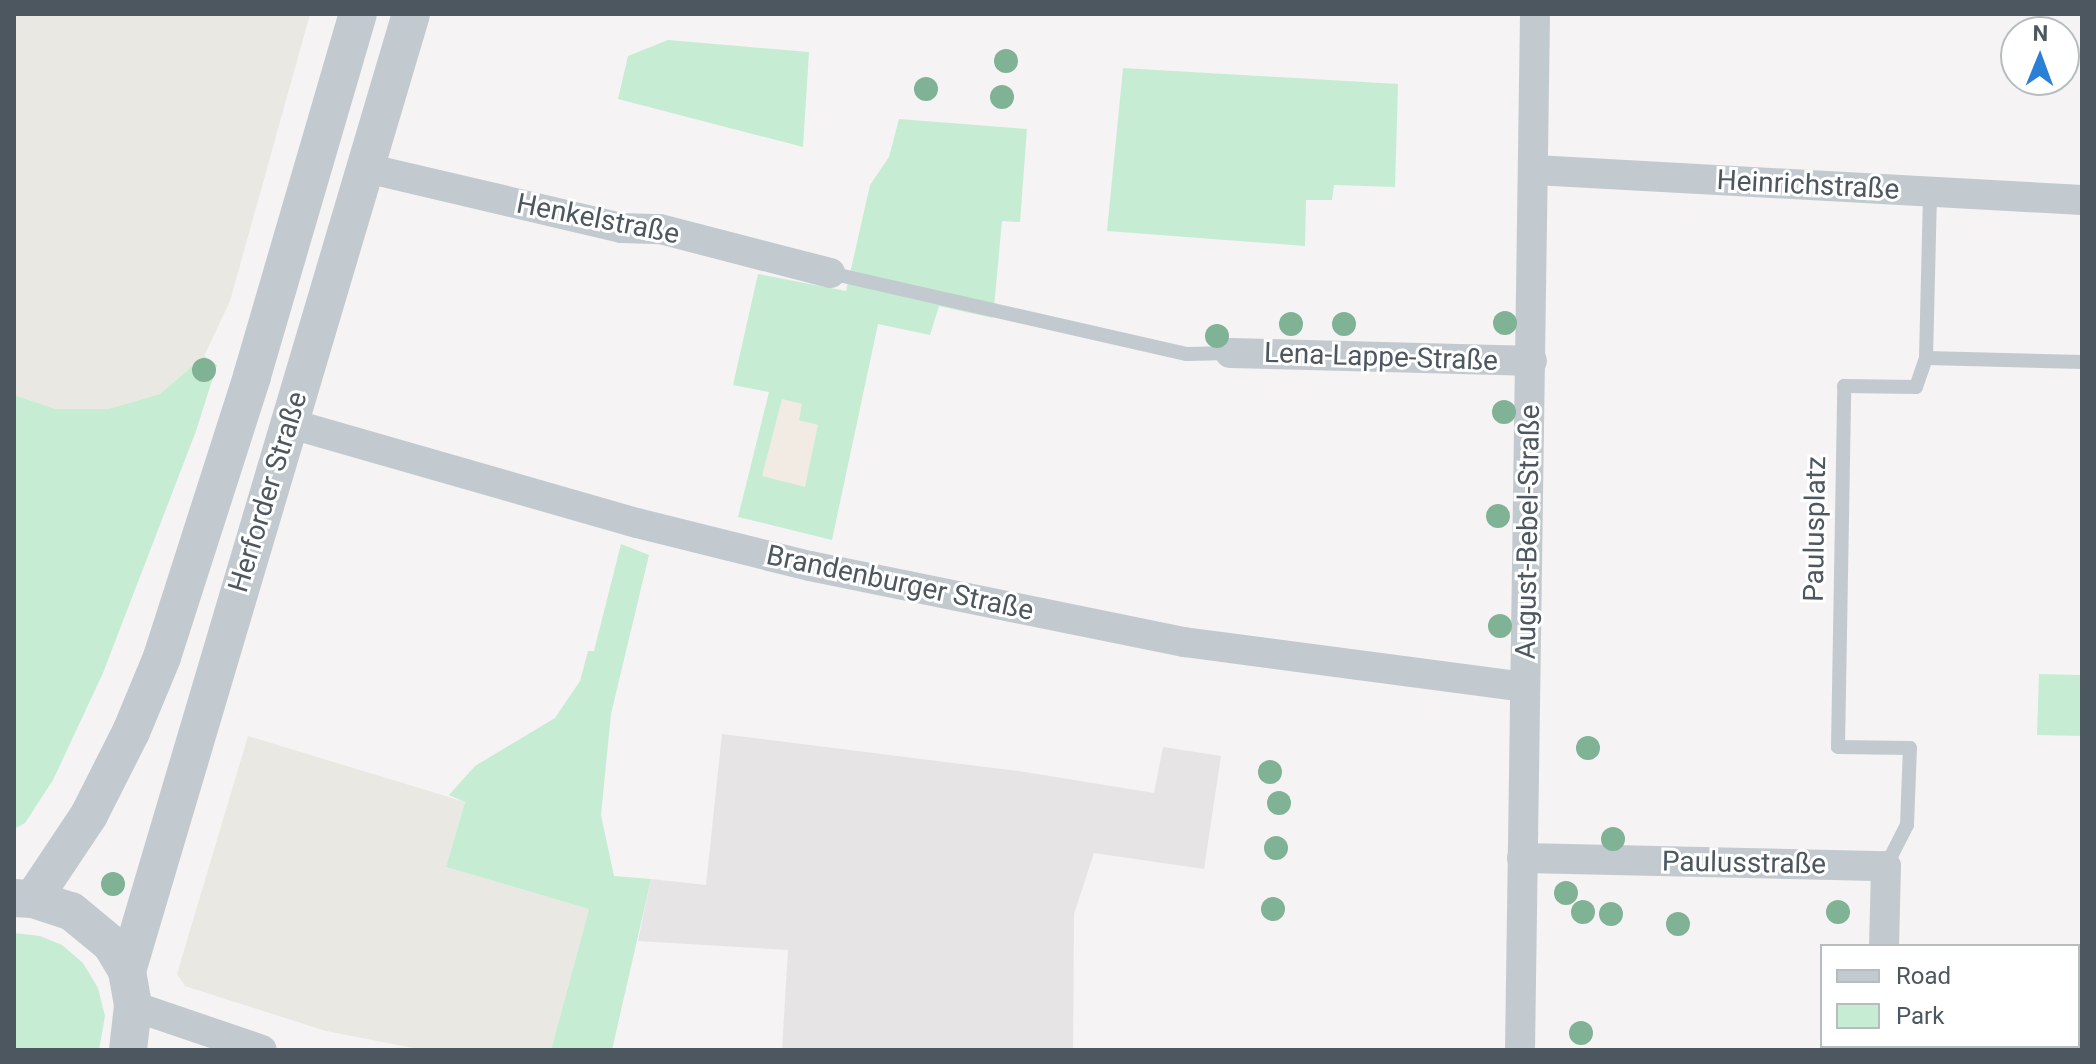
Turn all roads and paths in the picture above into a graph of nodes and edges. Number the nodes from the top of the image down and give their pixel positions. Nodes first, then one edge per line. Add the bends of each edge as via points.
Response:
1 (358, 14) edge
2 (411, 14) edge
3 (1535, 14) edge
4 (366, 168) junction
5 (1535, 170) junction
6 (1930, 192) junction
7 (2082, 200) edge
8 (830, 273) joint
9 (1230, 353) joint
10 (1926, 358) junction
11 (1532, 361) junction
12 (2082, 362) edge
13 (288, 423) junction
14 (1524, 687) junction
15 (1522, 858) junction
16 (1886, 866) junction
17 (24, 898) edge
18 (1884, 944) edge
19 (130, 988) junction
20 (128, 1050) edge
21 (262, 1050) edge
22 (1520, 1050) edge

1 - 17 street, Herforder Straße via 252,376 162,657 89,815
2 - 4 street, Herforder Straße
3 - 5 street, August-Bebel-Straße
4 - 8 street, Henkelstraße via 622,228 660,229
4 - 13 street, Herforder Straße
5 - 6 street, Heinrichstraße
5 - 11 street, August-Bebel-Straße
6 - 7 street, Heinrichstraße
6 - 10 lane
8 - 9 lane via 1187,354
9 - 11 street, Lena-Lappe-Straße
10 - 12 lane
10 - 16 lane, Paulusplatz via 1916,387 1844,386 1838,747 1910,748 1907,825
11 - 14 street, August-Bebel-Straße
13 - 14 street, Brandenburger Straße via 637,523 810,566 1184,642
13 - 19 street, Herforder Straße
14 - 15 street, August-Bebel-Straße
15 - 16 street, Paulusstraße
15 - 22 street, August-Bebel-Straße
16 - 18 street
17 - 19 street via 71,911 93,926 111,944
19 - 20 street, Herforder Straße
19 - 21 street

